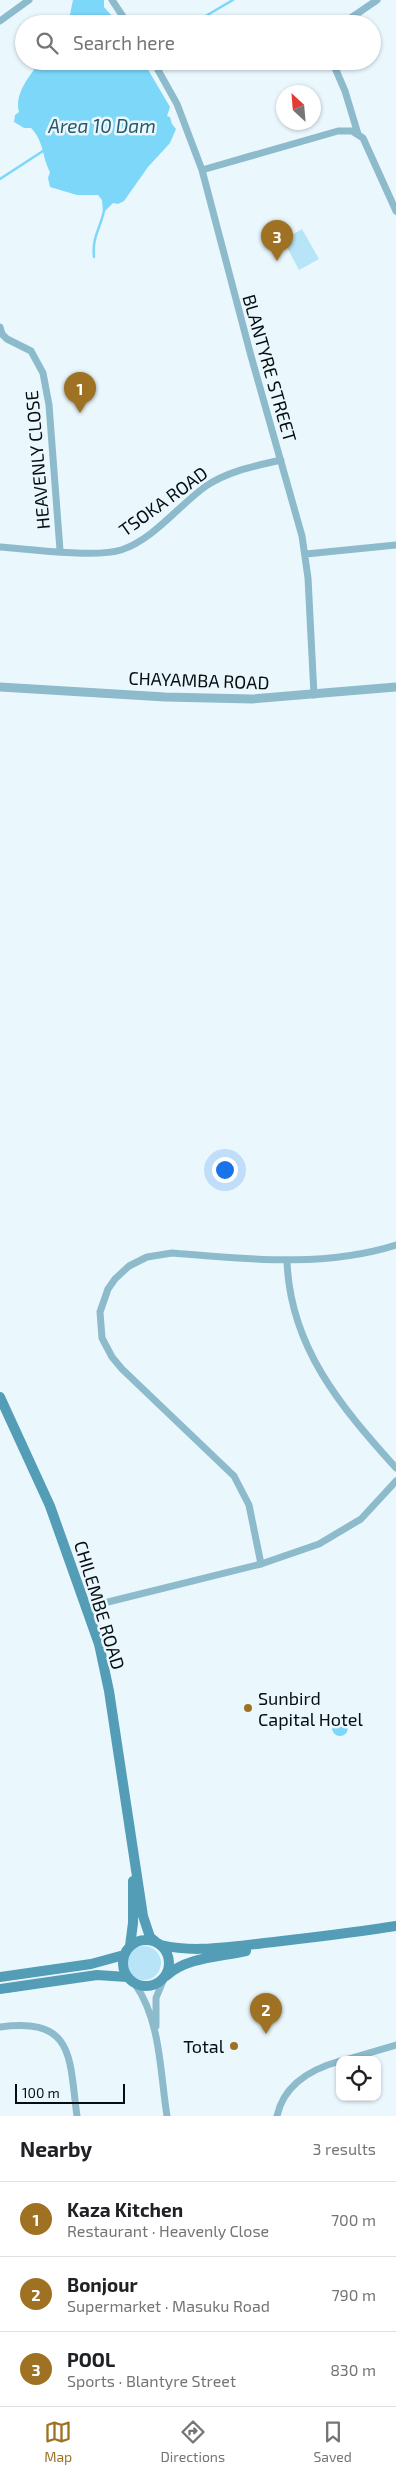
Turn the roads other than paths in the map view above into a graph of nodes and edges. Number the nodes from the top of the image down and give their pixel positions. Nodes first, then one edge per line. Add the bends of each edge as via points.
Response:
1 (29, 0) edge
2 (112, 0) edge
3 (377, 0) edge
4 (122, 15) edge
5 (355, 15) edge
6 (0, 21) edge
7 (158, 70) edge
8 (336, 70) edge
9 (358, 134) junction
10 (202, 170) junction
11 (396, 211) edge
12 (0, 327) edge
13 (281, 460) junction
14 (396, 545) edge
15 (0, 547) edge
16 (60, 550) junction
17 (306, 554) junction
18 (0, 687) edge
19 (396, 687) edge
20 (314, 695) junction
21 (396, 1245) edge
22 (287, 1261) junction
23 (0, 1397) edge
24 (396, 1468) edge
25 (396, 1481) edge
26 (261, 1564) junction
27 (86, 1611) junction
28 (134, 1865) junction
29 (396, 1926) edge
30 (281, 1942) junction
31 (159, 1944) junction
32 (130, 1946) junction
33 (124, 1955) junction
34 (165, 1976) junction
35 (0, 1977) edge
36 (126, 1977) junction
37 (135, 1984) junction
38 (0, 1989) edge
39 (0, 2027) edge
40 (156, 2041) junction
41 (396, 2045) edge
42 (359, 2056) edge
43 (336, 2062) edge
44 (77, 2116) edge
45 (167, 2116) edge
46 (277, 2116) edge

1 - 6 street
2 - 4 street
3 - 5 street
7 - 10 street, BLANTYRE STREET via 178,104
8 - 9 street
9 - 10 street via 345,131 328,133
9 - 11 street via 366,144
10 - 13 street, BLANTYRE STREET
12 - 16 street, HEAVENLY CLOSE via 8,339 31,351 43,373 49,405
13 - 16 street, TSOKA ROAD via 238,471 212,482 145,537 122,549 100,552
13 - 17 street, BLANTYRE STREET
14 - 17 street
15 - 16 street, TSOKA ROAD
17 - 20 street, BLANTYRE STREET
18 - 20 street, CHAYAMBA ROAD via 213,699
19 - 20 street, CHAYAMBA ROAD
21 - 22 street via 352,1256
22 - 24 street via 293,1312 316,1365 337,1400
22 - 26 street via 172,1253 146,1258 129,1266 115,1279 102,1305 99,1320 102,1338 112,1357 234,1476 248,1505
23 - 27 main road, CHILEMBE ROAD via 50,1506
25 - 26 street via 348,1529 319,1544
26 - 27 street via 108,1602
27 - 28 main road, CHILEMBE ROAD via 99,1644 108,1684
28 - 31 main road via 146,1928 150,1937
28 - 32 main road via 134,1923
29 - 30 main road
30 - 31 main road via 193,1950
30 - 34 main road via 192,1962
31 - 32 main road via 140,1940
31 - 34 main road via 169,1960
32 - 33 main road
33 - 35 main road via 91,1964
33 - 36 main road via 122,1966
34 - 37 main road via 152,1986
34 - 40 street via 155,2006
36 - 37 main road
36 - 38 main road via 97,1975
37 - 40 street via 146,2003
39 - 44 street via 32,2026 60,2037 70,2060
40 - 45 street
41 - 42 street
43 - 46 street via 313,2070 302,2078 284,2099

